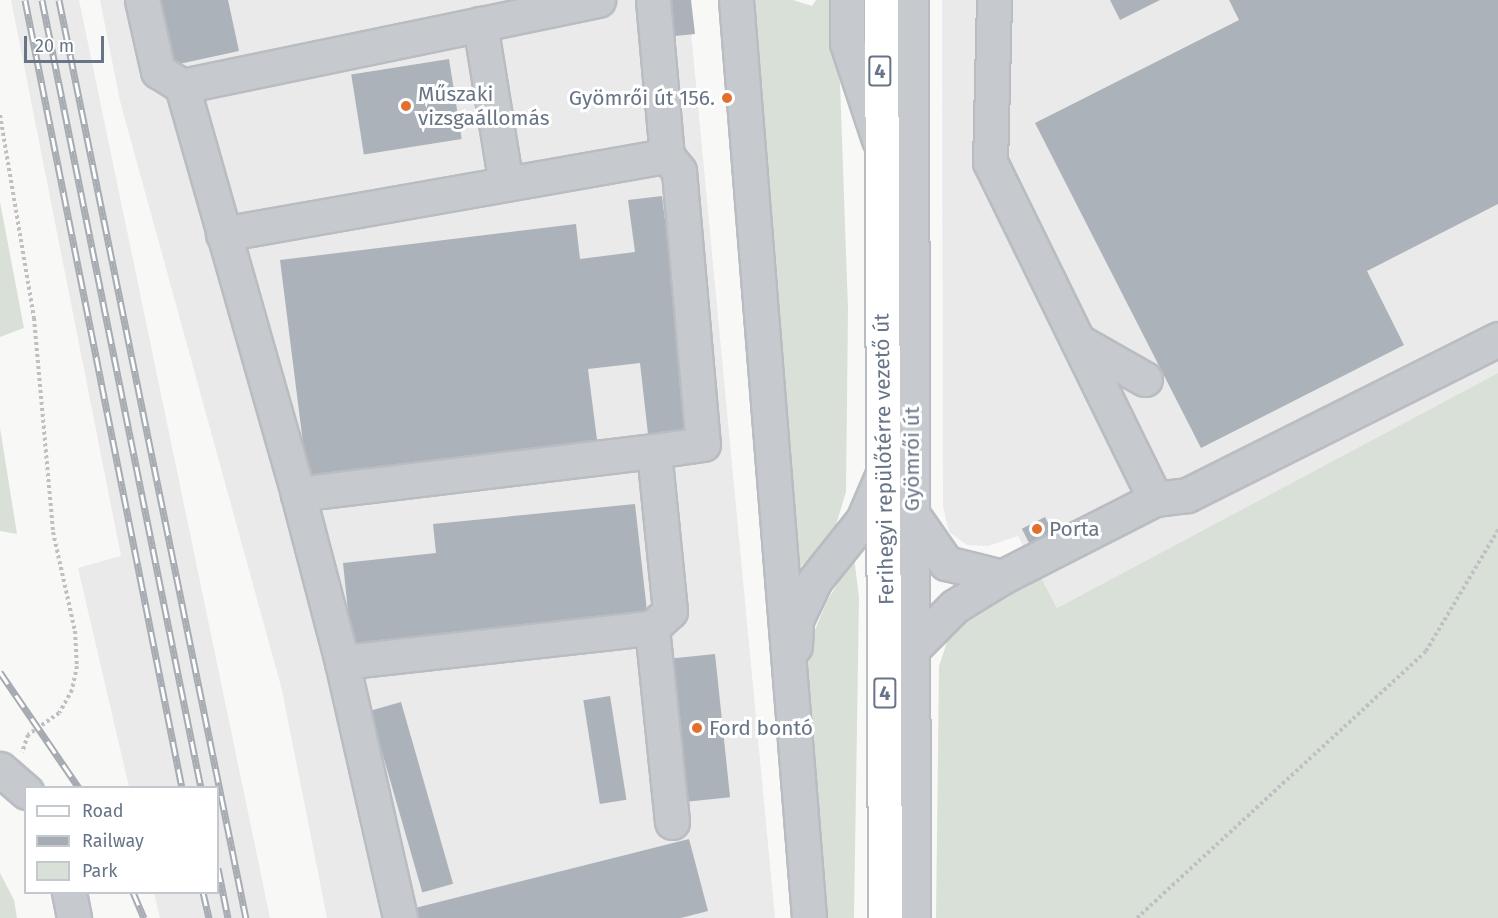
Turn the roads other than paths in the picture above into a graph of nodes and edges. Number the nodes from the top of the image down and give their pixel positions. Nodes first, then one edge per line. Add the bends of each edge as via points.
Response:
1 (142, 0) edge
2 (598, 0) edge
3 (652, 0) edge
4 (736, 0) edge
5 (847, 0) edge
6 (881, 0) edge
7 (911, 0) edge
8 (993, 0) edge
9 (480, 24) junction
10 (182, 86) junction
11 (880, 142) junction
12 (667, 156) junction
13 (506, 184) junction
14 (223, 234) junction
15 (1498, 339) edge
16 (1078, 341) junction
17 (1145, 379) dead end
18 (654, 451) junction
19 (886, 467) junction
20 (298, 494) junction
21 (1155, 499) junction
22 (912, 514) junction
23 (1002, 577) junction
24 (652, 628) junction
25 (913, 648) junction
26 (342, 662) junction
27 (793, 714) junction
28 (672, 822) dead end
29 (69, 894) edge
30 (74, 918) edge
31 (400, 918) edge
32 (809, 918) edge
33 (885, 918) edge
34 (913, 918) edge

1 - 10 street via 158,71
2 - 9 street
3 - 12 street
4 - 27 street, Gyömrői út via 781,610
5 - 11 street via 847,44
6 - 11 main road, Ferihegyi repülőtérre vezető út / 4
7 - 22 street, Gyömrői út
8 - 16 street via 990,162
9 - 10 street
9 - 13 street
10 - 14 street
11 - 19 main road, Ferihegyi repülőtérre vezető út / 4
12 - 13 street
12 - 18 street via 680,171 703,444
13 - 14 street
14 - 20 street
15 - 21 street via 1187,495
16 - 17 street
16 - 21 street
18 - 20 street
18 - 24 street via 670,611
19 - 27 street, Gyömrői út via 863,520 815,580 796,620
19 - 33 main road, Ferihegyi repülőtérre vezető út / 4
20 - 26 street
21 - 23 street
22 - 23 street via 946,563
22 - 25 street, Gyömrői út
23 - 25 street via 955,606
24 - 26 street
24 - 28 street
25 - 34 street, Gyömrői út
26 - 31 street
27 - 32 street, Gyömrői út
29 - 30 street

